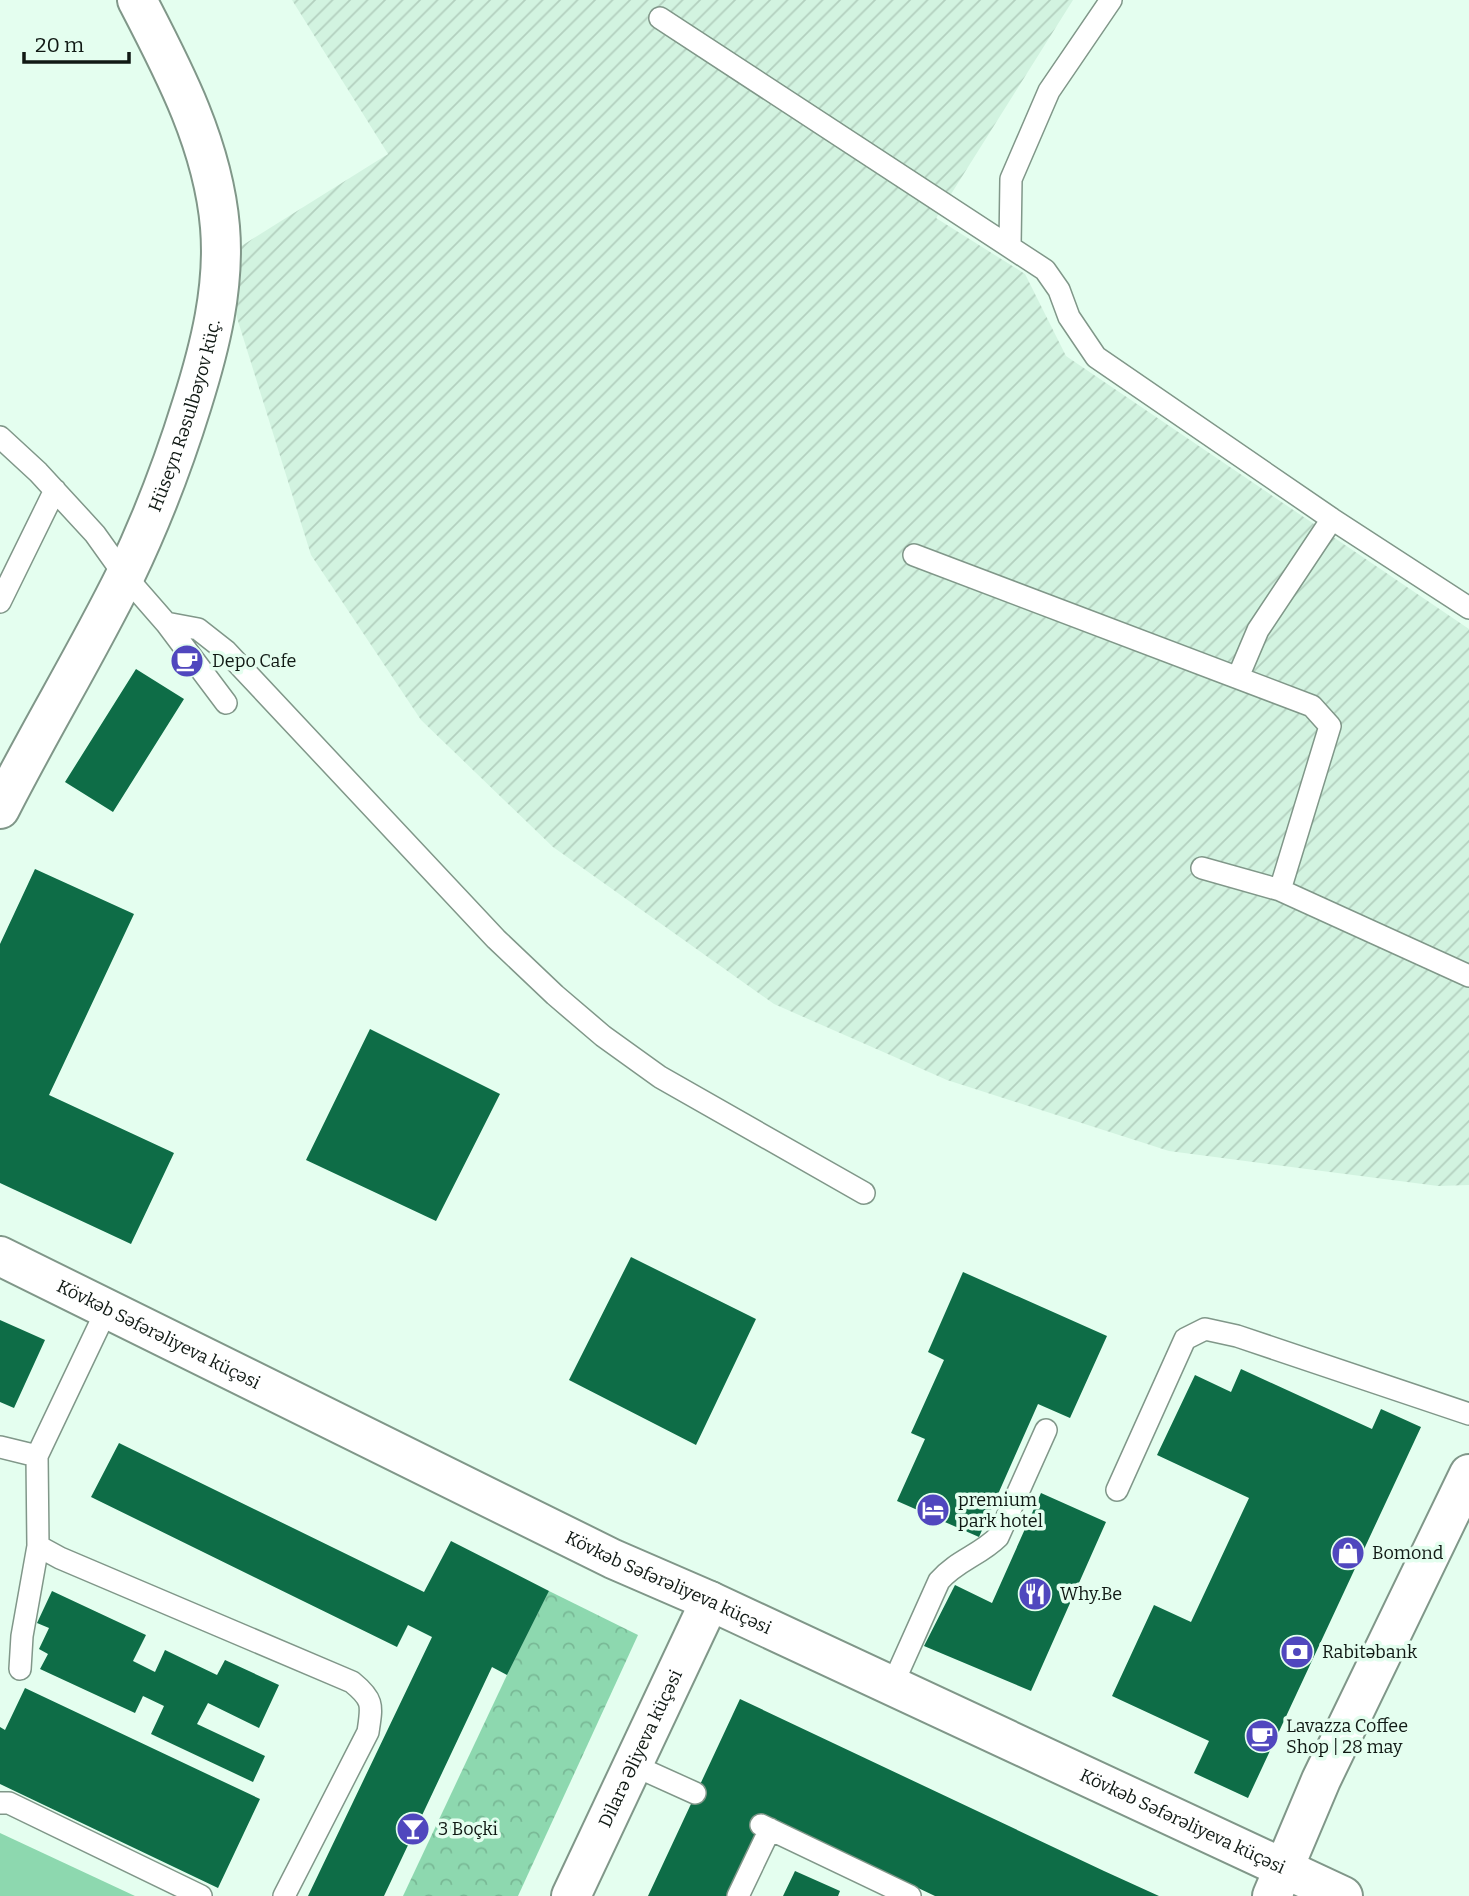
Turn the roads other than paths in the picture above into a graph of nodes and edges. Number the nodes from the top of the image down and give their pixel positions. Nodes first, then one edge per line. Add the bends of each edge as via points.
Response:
1 (137, 0) edge
2 (1111, 0) edge
3 (660, 18) dead end
4 (1010, 246) junction
5 (3, 440) edge
6 (0, 464) edge
7 (55, 490) junction
8 (1332, 519) junction
9 (914, 555) dead end
10 (125, 576) junction
11 (0, 602) edge
12 (1469, 608) edge
13 (166, 623) junction
14 (1238, 677) junction
15 (226, 704) dead end
16 (0, 809) edge
17 (1202, 868) dead end
18 (1280, 890) junction
19 (1469, 975) edge
20 (864, 1193) dead end
21 (0, 1256) edge
22 (107, 1309) junction
23 (1469, 1414) edge
24 (1046, 1430) dead end
25 (3, 1452) edge
26 (37, 1456) junction
27 (1469, 1474) edge
28 (1117, 1490) dead end
29 (38, 1546) junction
30 (710, 1601) junction
31 (20, 1669) dead end
32 (891, 1688) junction
33 (633, 1765) junction
34 (695, 1793) dead end
35 (0, 1803) edge
36 (1278, 1882) edge
37 (188, 1893) edge
38 (284, 1896) edge
39 (570, 1896) edge
40 (738, 1896) edge
41 (910, 1896) edge
42 (1343, 1896) edge

1 - 10 street, Hüseyn Rəsulbəyov küç. via 204,146 220,227 219,297 207,359 178,447
2 - 4 lane via 1049,91 1011,179
3 - 4 lane
4 - 8 lane via 1045,270 1096,357
5 - 6 lane
5 - 7 lane
7 - 10 lane
7 - 11 lane
8 - 12 lane
8 - 14 lane via 1258,630
9 - 14 lane
10 - 13 lane
10 - 16 street, Hüseyn Rəsulbəyov küç.
13 - 15 lane
13 - 20 lane via 198,628 226,651 496,939 603,1036 660,1077
14 - 18 lane via 1312,706 1330,726
17 - 18 lane
18 - 19 lane
21 - 22 street, Kövkəb Səfərəliyeva küçəsi
22 - 26 lane
22 - 30 street, Kövkəb Səfərəliyeva küçəsi via 613,1559
23 - 28 lane via 1205,1329 1185,1339
24 - 32 lane via 998,1537 988,1548 949,1569 939,1581
25 - 26 lane
26 - 29 lane
27 - 36 street via 1321,1780
29 - 31 lane
29 - 38 lane via 352,1682 367,1694 371,1712 368,1732
30 - 32 street, Kövkəb Səfərəliyeva küçəsi
30 - 33 street, Dilarə Əliyeva küçəsi
32 - 36 street, Kövkəb Səfərəliyeva küçəsi
33 - 34 lane
33 - 39 street, Dilarə Əliyeva küçəsi
35 - 37 lane via 9,1803
36 - 42 street, Kövkəb Səfərəliyeva küçəsi
40 - 41 lane via 765,1827

